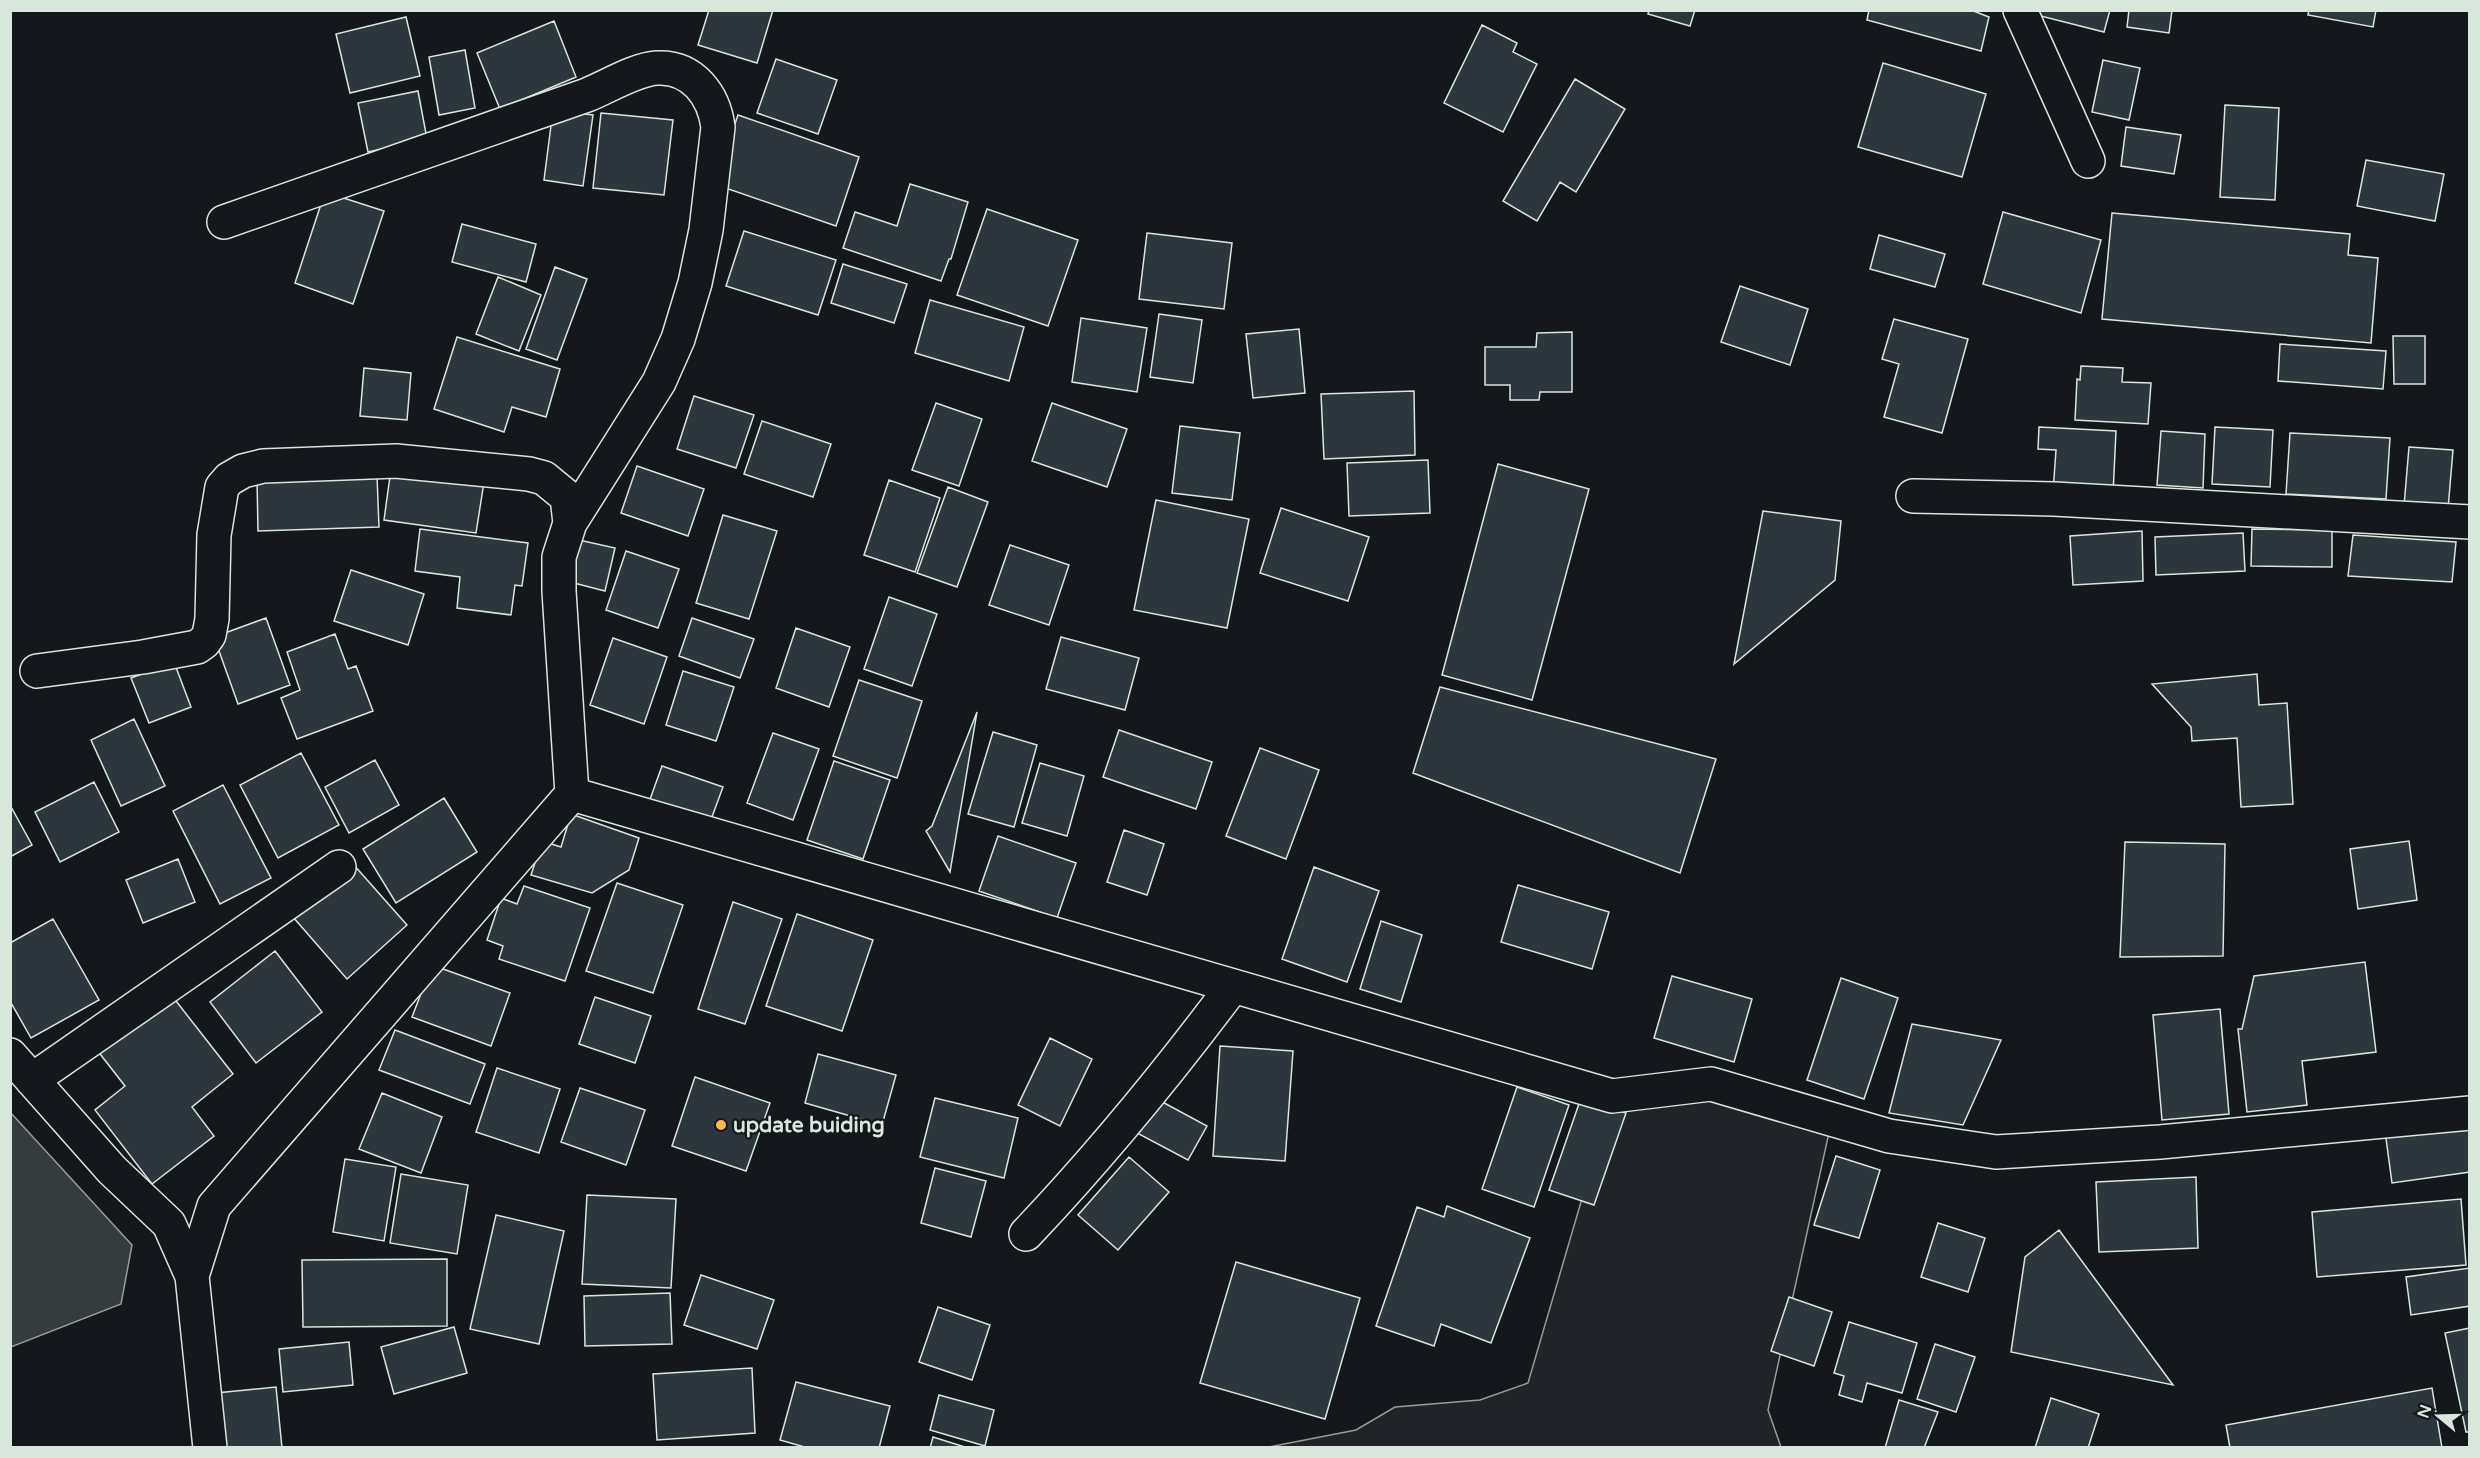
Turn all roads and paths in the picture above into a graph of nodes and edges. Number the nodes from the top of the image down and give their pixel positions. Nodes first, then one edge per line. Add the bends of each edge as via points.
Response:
1 (2020, 10) edge
2 (2088, 161) dead end
3 (224, 222) dead end
4 (1913, 496) dead end
5 (2469, 522) edge
6 (570, 523) junction
7 (37, 671) dead end
8 (572, 794) junction
9 (339, 867) dead end
10 (1233, 986) junction
11 (10, 1055) edge
12 (32, 1080) junction
13 (2469, 1113) edge
14 (1026, 1233) dead end
15 (192, 1276) junction
16 (210, 1448) edge

1 - 2 street
3 - 6 street via 587,95 642,72 657,68 690,75 701,85 716,111 718,127 706,230 695,283 678,339 659,382
4 - 5 street via 2054,499
6 - 7 street via 567,497 544,478 529,474 396,461 263,466 243,471 229,479 219,497 213,535 212,619 204,642 197,647 143,657
6 - 8 street via 559,557 559,591
8 - 10 street
8 - 15 street via 214,1206
9 - 12 street
10 - 13 street via 1612,1096 1711,1084 1889,1136 1996,1152 2160,1142
10 - 14 street via 1172,1068 1085,1172
11 - 12 street
12 - 15 street via 112,1170 169,1224
15 - 16 street

